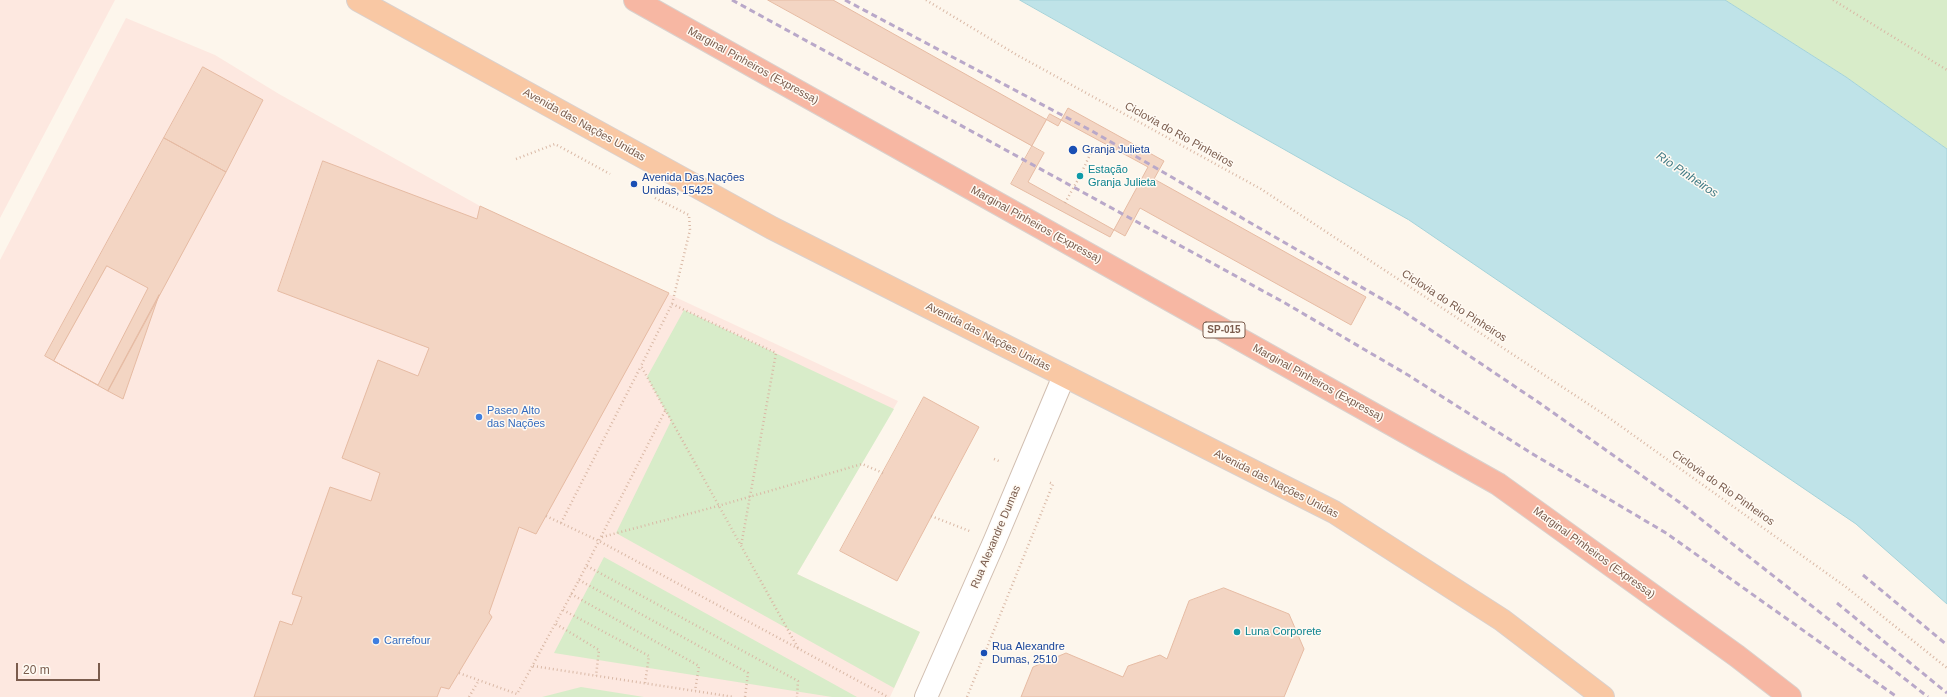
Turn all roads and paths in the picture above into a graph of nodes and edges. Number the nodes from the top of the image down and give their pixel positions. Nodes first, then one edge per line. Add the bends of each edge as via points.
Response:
1 (358, 0) edge
2 (634, 0) edge
3 (926, 0) edge
4 (1833, 0) edge
5 (1947, 70) edge
6 (1094, 146) dead end
7 (516, 159) dead end
8 (610, 174) dead end
9 (655, 198) dead end
10 (1065, 203) dead end
11 (672, 304) junction
12 (641, 366) junction
13 (1064, 376) junction
14 (665, 410) junction
15 (883, 473) dead end
16 (750, 497) junction
17 (718, 506) junction
18 (546, 516) dead end
19 (931, 516) dead end
20 (561, 523) junction
21 (602, 537) junction
22 (995, 540) junction
23 (599, 541) junction
24 (741, 547) junction
25 (586, 566) junction
26 (579, 580) junction
27 (571, 594) junction
28 (563, 610) junction
29 (556, 624) junction
30 (798, 648) junction
31 (533, 666) junction
32 (1947, 668) edge
33 (459, 673) dead end
34 (596, 676) junction
35 (479, 680) junction
36 (645, 683) junction
37 (695, 691) junction
38 (516, 695) edge
39 (469, 697) edge
40 (734, 697) edge
41 (745, 697) edge
42 (797, 697) edge
43 (888, 697) edge
44 (926, 697) edge
45 (1603, 697) edge
46 (1790, 697) edge

1 - 13 highway, Avenida das Nações Unidas via 772,228
2 - 46 highway, Marginal Pinheiros (Expressa) / SP-015 via 1498,484 1731,651
3 - 32 path, Ciclovia do Rio Pinheiros via 1018,55 1261,189 1605,415 1846,587
4 - 5 path
6 - 10 path, bridge
7 - 8 path via 555,144
9 - 11 path via 689,215 690,230
11 - 12 path
11 - 16 path via 776,353
12 - 14 path
12 - 20 path
13 - 22 street, Rua Alexandre Dumas
13 - 45 highway, Avenida das Nações Unidas via 1334,512 1502,620
14 - 17 path
14 - 21 path
15 - 16 path via 862,464
16 - 17 path
16 - 24 path
17 - 21 path
17 - 24 path
18 - 20 path
19 - 22 path
20 - 23 path
21 - 23 path
22 - 44 street, Rua Alexandre Dumas
23 - 25 path
23 - 30 path
24 - 30 path
25 - 26 path
25 - 42 path via 798,681
26 - 27 path
26 - 41 path via 748,673
27 - 28 path
27 - 37 path via 699,666
28 - 29 path
28 - 36 path via 649,656
29 - 31 path
29 - 34 path via 599,650
30 - 43 path
31 - 34 path
31 - 38 path
33 - 35 path
34 - 36 path
35 - 38 path
35 - 39 path
36 - 37 path
37 - 40 path

